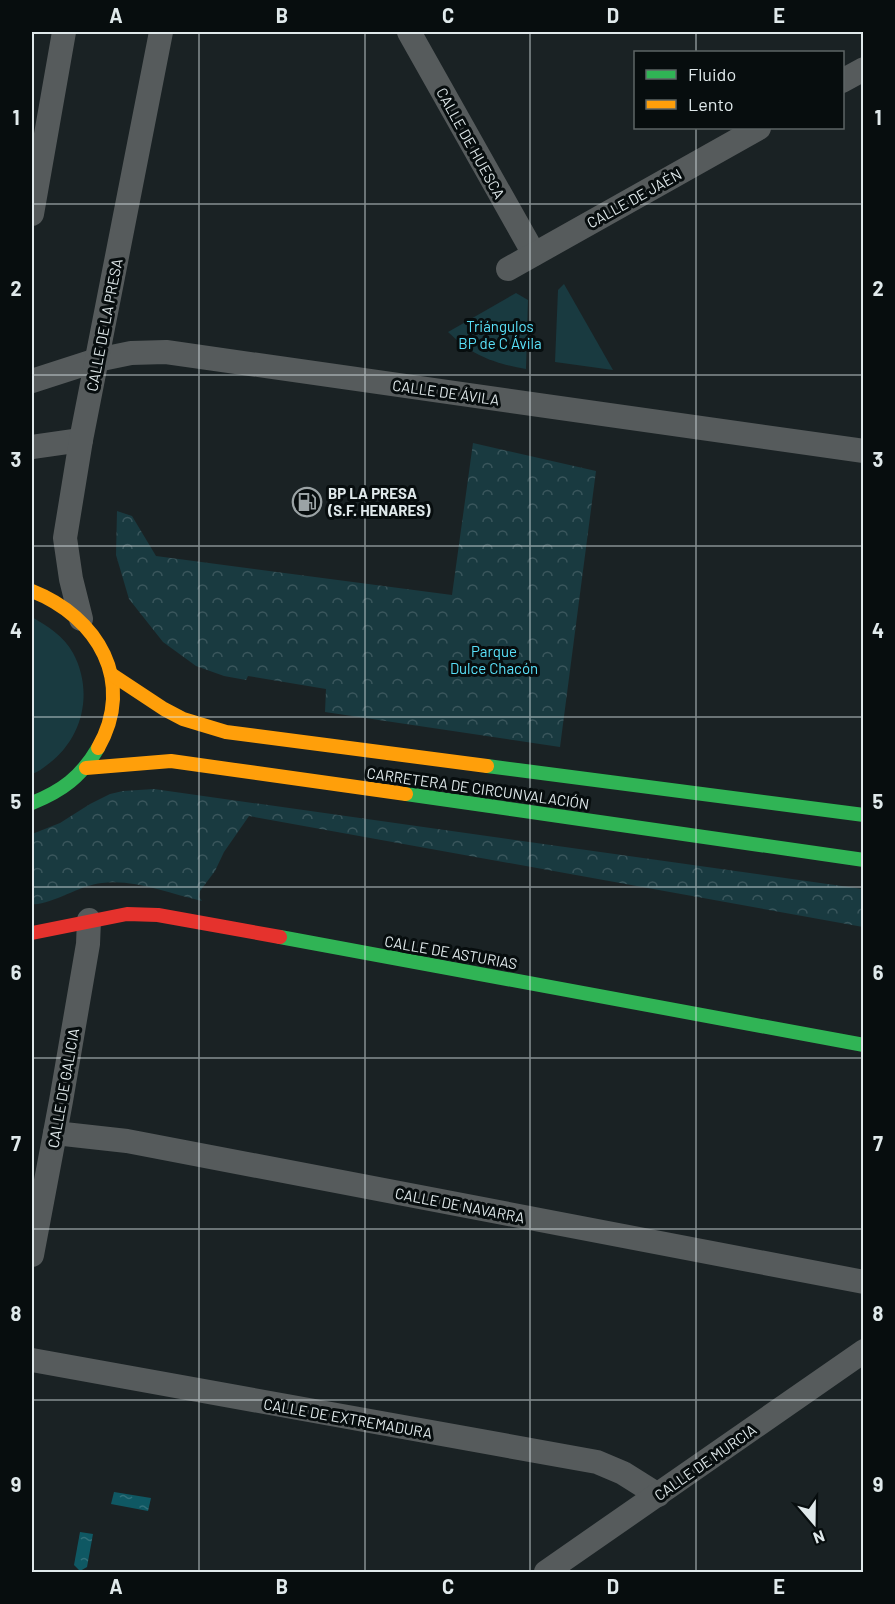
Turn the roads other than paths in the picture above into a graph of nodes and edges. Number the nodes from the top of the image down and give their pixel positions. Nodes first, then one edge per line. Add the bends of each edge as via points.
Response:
1 (64, 32) edge
2 (161, 32) edge
3 (409, 32) edge
4 (864, 69) edge
5 (844, 80) edge
6 (757, 129) edge
7 (32, 213) edge
8 (534, 254) junction
9 (508, 269) dead end
10 (97, 360) junction
11 (32, 381) edge
12 (81, 440) junction
13 (32, 447) edge
14 (864, 451) edge
15 (32, 591) edge
16 (81, 619) junction
17 (111, 674) junction
18 (86, 768) junction
19 (32, 803) edge
20 (864, 815) edge
21 (864, 860) edge
22 (89, 921) junction
23 (32, 933) edge
24 (864, 1045) edge
25 (55, 1132) junction
26 (32, 1255) edge
27 (864, 1282) edge
28 (864, 1351) edge
29 (32, 1360) edge
30 (658, 1495) junction
31 (546, 1572) edge

1 - 7 street
2 - 10 street, CALLE DE LA PRESA
3 - 8 street, CALLE DE HUESCA
4 - 5 street
6 - 8 street, CALLE DE JAÉN
8 - 9 street, CALLE DE JAÉN
10 - 11 street, CALLE DE ÁVILA
10 - 12 street, CALLE DE LA PRESA
10 - 14 street, CALLE DE ÁVILA via 131,353 166,352
12 - 13 street
12 - 16 street, CALLE DE LA PRESA via 65,538
15 - 16 main road via 53,598
16 - 17 main road via 100,645
17 - 18 main road via 112,707 104,740
17 - 20 main road, CARRETERA DE CIRCUNVALACIÓN via 183,719 226,732
18 - 19 main road via 67,787
18 - 21 main road, CARRETERA DE CIRCUNVALACIÓN via 171,761 214,766
22 - 23 main road, CALLE DE ASTURIAS
22 - 24 main road, CALLE DE ASTURIAS via 127,914 158,915
22 - 25 street, CALLE DE GALICIA
25 - 26 street, CALLE DE GALICIA
25 - 27 street, CALLE DE NAVARRA via 127,1141
28 - 30 street, CALLE DE MURCIA
29 - 30 street, CALLE DE EXTREMADURA via 597,1462
30 - 31 street, CALLE DE MURCIA

